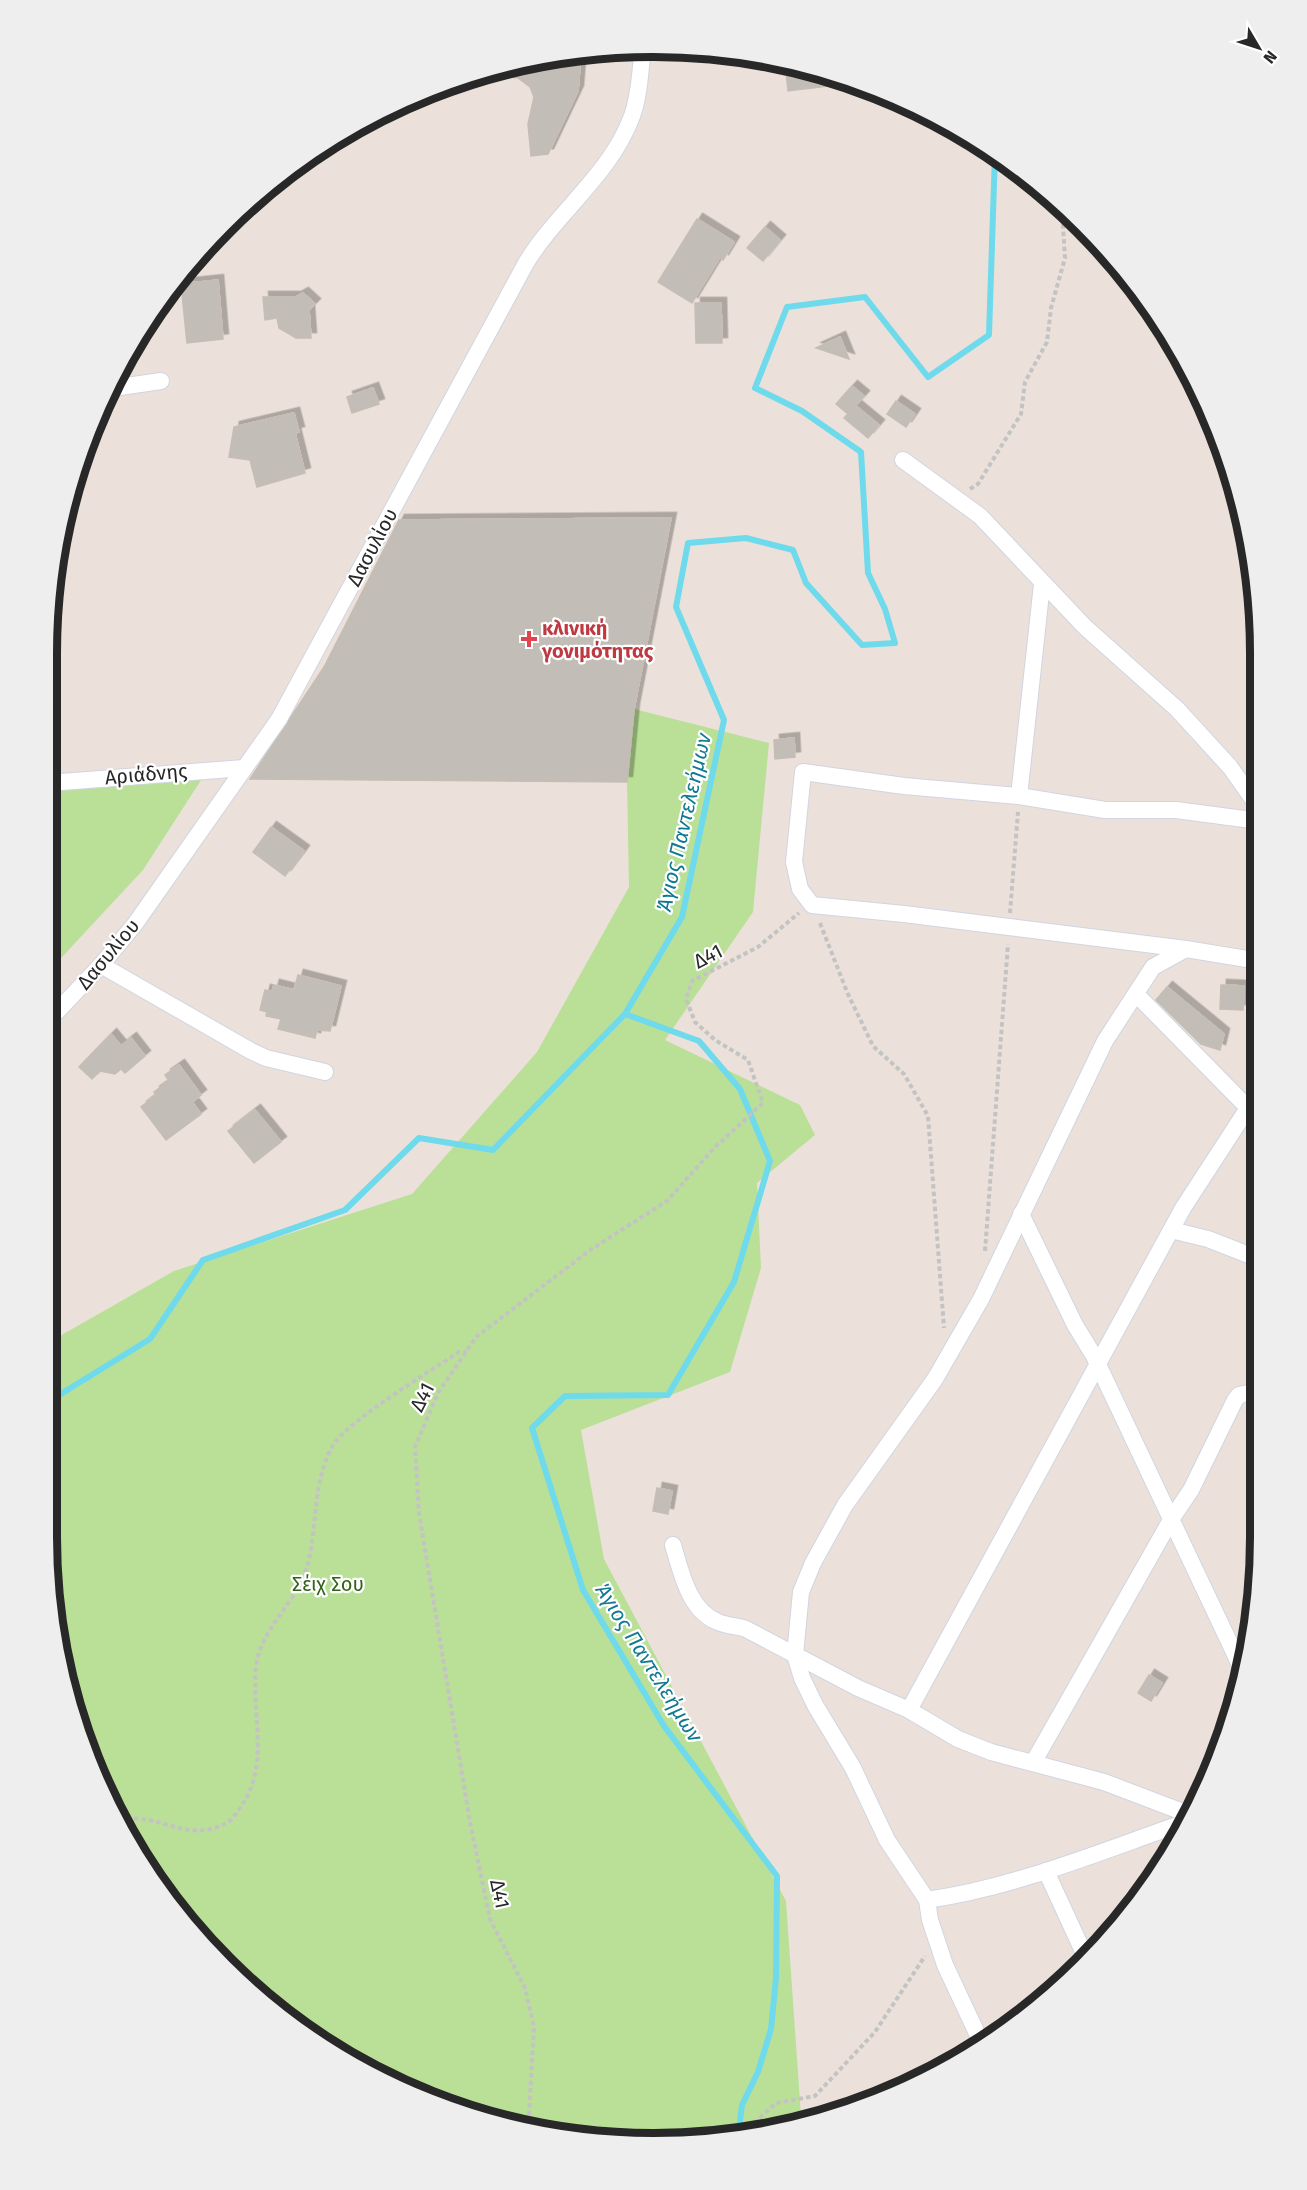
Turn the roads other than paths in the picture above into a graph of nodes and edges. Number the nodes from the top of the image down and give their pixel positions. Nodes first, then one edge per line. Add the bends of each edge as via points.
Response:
1 (642, 57) edge
2 (161, 381) dead end
3 (121, 387) edge
4 (903, 460) dead end
5 (1042, 584) junction
6 (244, 768) junction
7 (57, 782) edge
8 (1250, 795) edge
9 (1019, 796) junction
10 (1250, 821) edge
11 (1185, 949) junction
12 (1250, 960) edge
13 (101, 965) junction
14 (1136, 994) junction
15 (57, 1012) edge
16 (325, 1072) dead end
17 (1250, 1110) edge
18 (1250, 1117) edge
19 (1021, 1214) junction
20 (1171, 1230) junction
21 (1250, 1255) edge
22 (1099, 1366) junction
23 (1250, 1393) edge
24 (1172, 1518) junction
25 (673, 1545) dead end
26 (795, 1655) junction
27 (1237, 1659) edge
28 (909, 1710) junction
29 (1033, 1763) junction
30 (1182, 1812) edge
31 (1172, 1831) edge
32 (1046, 1871) junction
33 (927, 1900) junction
34 (1082, 1950) edge
35 (979, 2036) edge

1 - 6 street, Δασυλίου via 637,99 621,139 596,177 526,263 279,719
2 - 3 street
4 - 5 street via 1002,538
5 - 8 street via 1177,709
5 - 9 street
6 - 7 street, Αριάδνης
6 - 13 street, Δασυλίου via 135,924
9 - 10 street via 1105,810 1185,811
9 - 11 street via 904,786 802,771 794,861 800,889 812,905
11 - 12 street
11 - 14 street via 1153,968
13 - 15 street, Δασυλίου
13 - 16 street via 258,1054
14 - 17 street
14 - 19 street via 1105,1041
18 - 20 street
19 - 22 street
19 - 26 street via 981,1299 945,1362 845,1505 813,1563 801,1592
20 - 21 street
20 - 22 street
22 - 24 street
22 - 28 street
23 - 24 street via 1235,1400 1191,1490
24 - 27 street
24 - 29 street
25 - 26 street via 691,1594 706,1616 746,1629
26 - 28 street
26 - 33 street via 815,1705 853,1768 886,1840
28 - 29 street via 958,1739
29 - 30 street via 1111,1785
31 - 32 street
32 - 33 street
32 - 34 street
33 - 35 street via 936,1941

